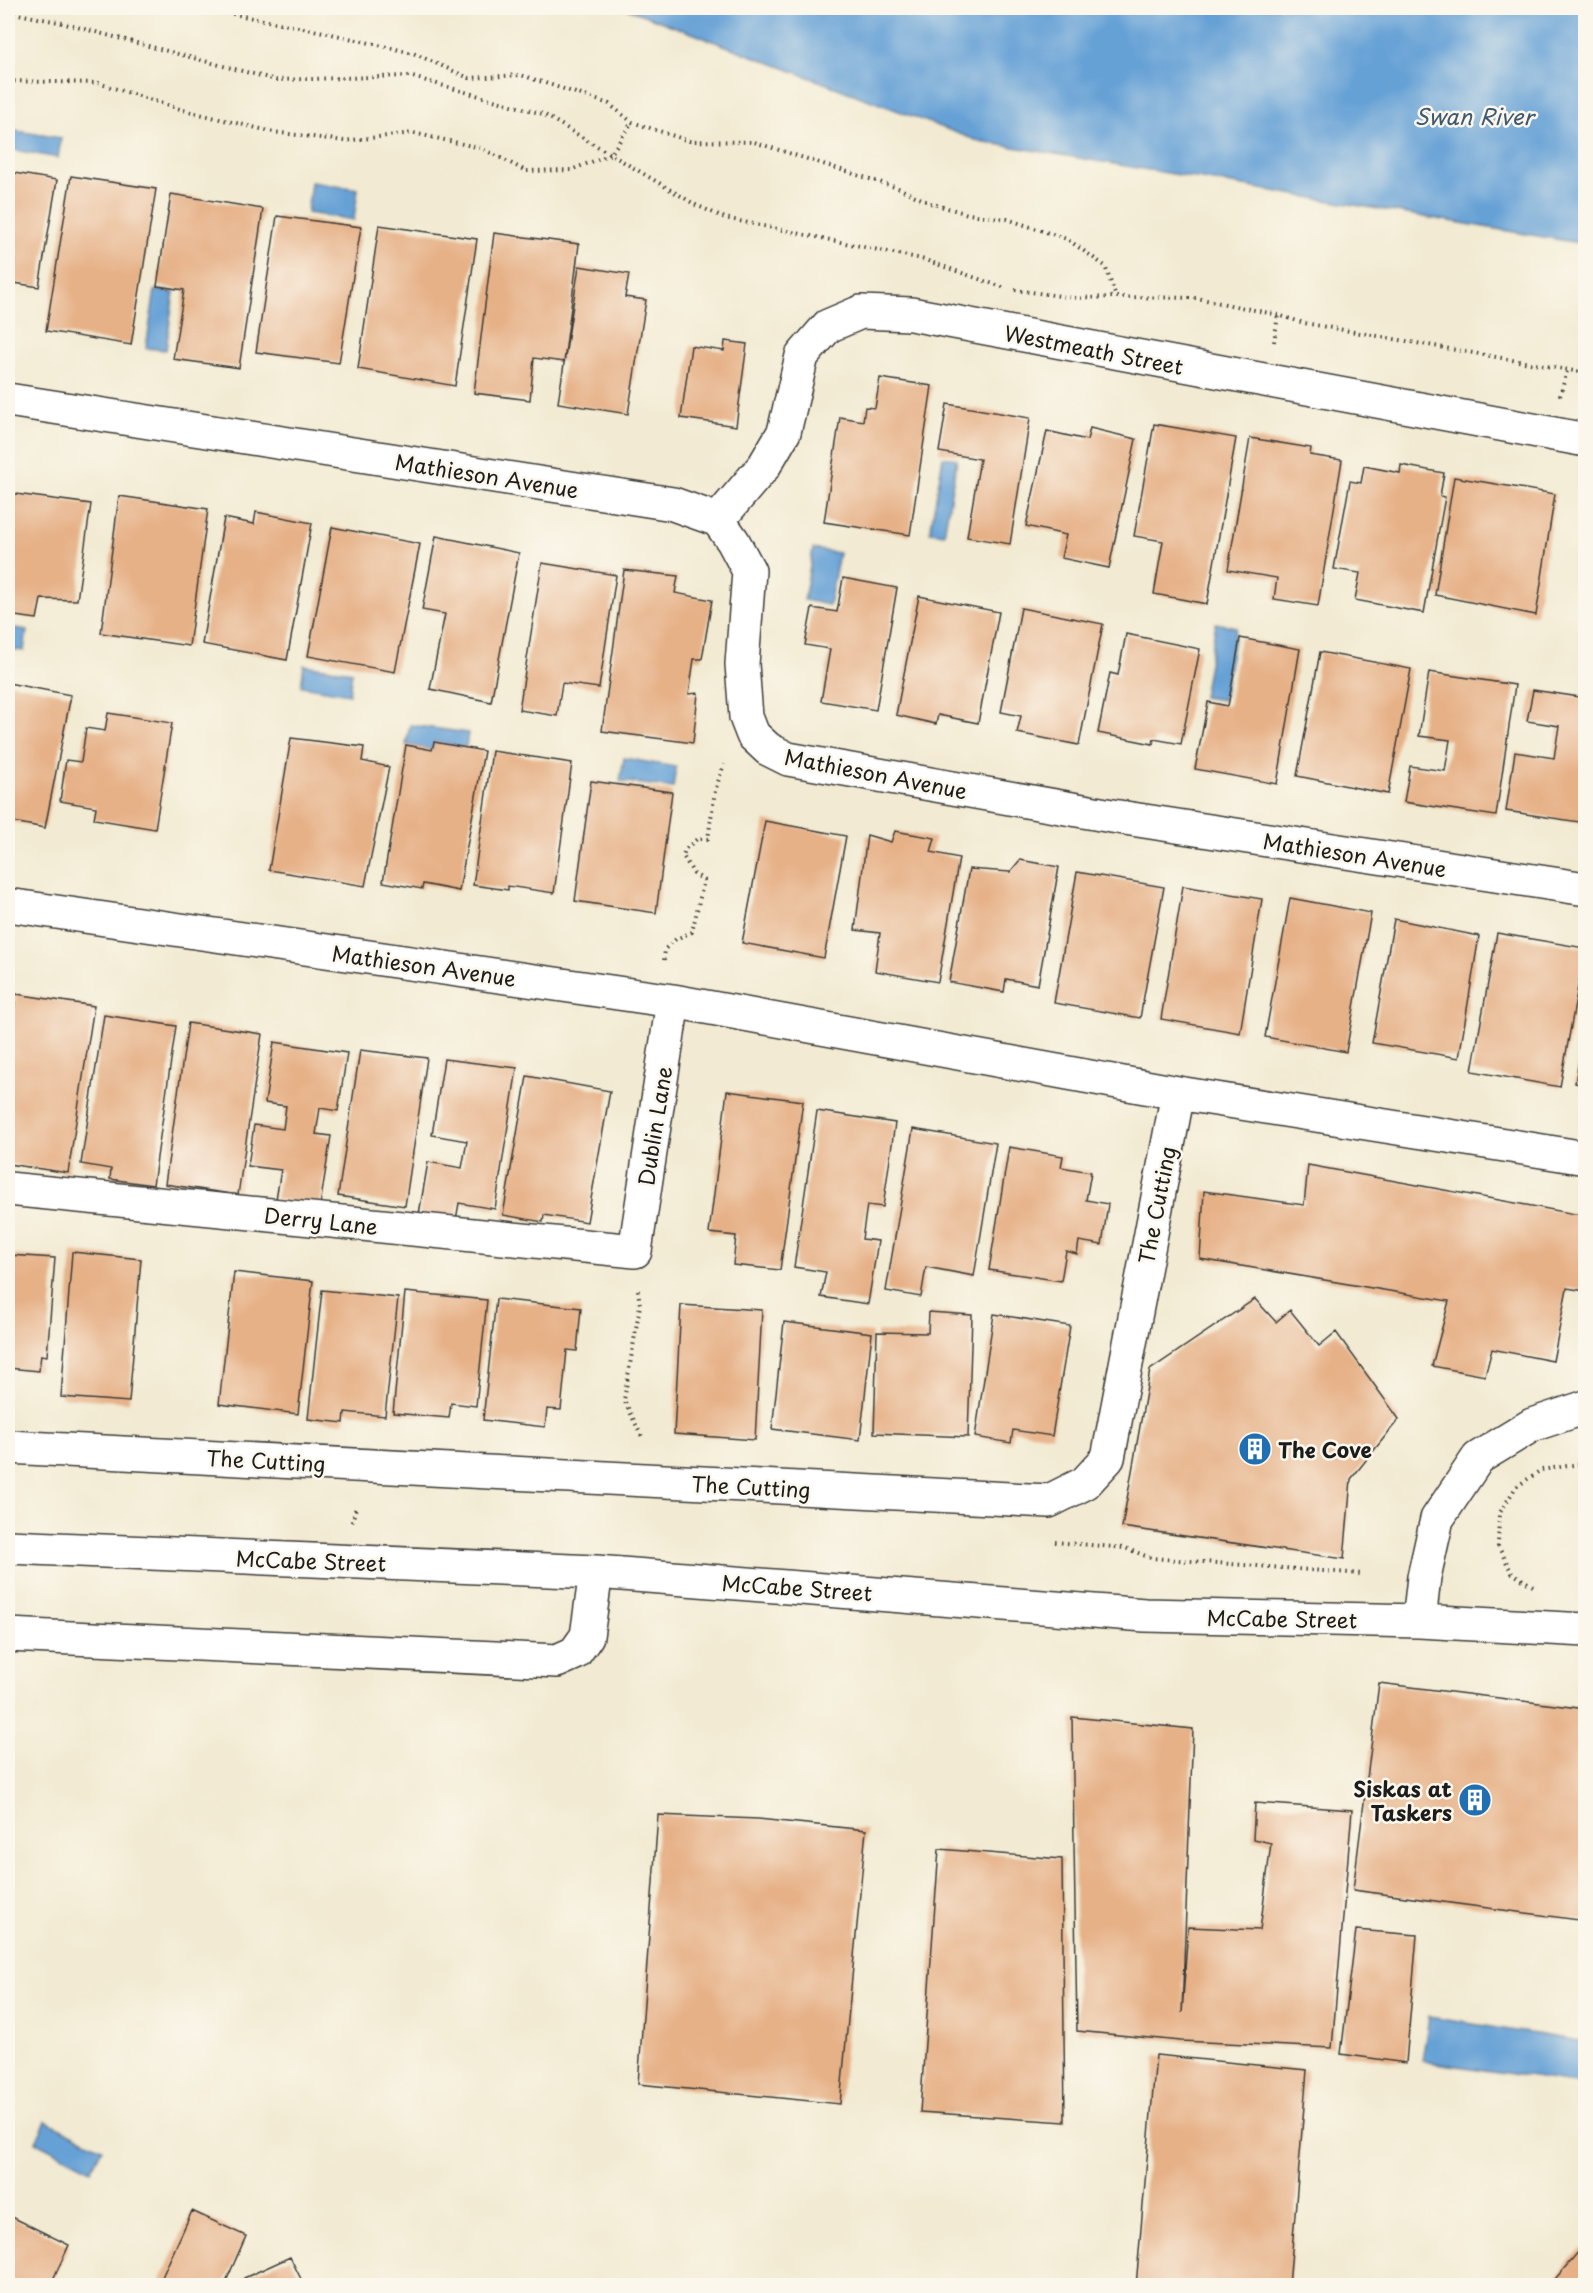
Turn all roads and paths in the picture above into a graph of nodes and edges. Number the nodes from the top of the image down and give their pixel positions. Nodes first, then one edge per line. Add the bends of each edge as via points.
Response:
1 (203, 8) edge
2 (8, 12) edge
3 (8, 81) edge
4 (632, 122) junction
5 (611, 154) junction
6 (1116, 297) junction
7 (1586, 373) edge
8 (8, 400) edge
9 (1586, 440) edge
10 (718, 520) junction
11 (715, 791) dead end
12 (1586, 889) edge
13 (8, 905) edge
14 (665, 949) dead end
15 (673, 1001) junction
16 (1178, 1093) junction
17 (1586, 1158) edge
18 (8, 1189) edge
19 (635, 1251) joint
20 (640, 1305) dead end
21 (1586, 1407) edge
22 (645, 1443) dead end
23 (8, 1447) edge
24 (1586, 1463) edge
25 (366, 1507) dead end
26 (351, 1527) dead end
27 (1053, 1542) dead end
28 (8, 1548) edge
29 (596, 1572) junction
30 (1363, 1574) dead end
31 (1538, 1589) dead end
32 (1419, 1621) junction
33 (1586, 1630) edge
34 (8, 1635) edge

1 - 4 path via 413,53 469,78 521,75 609,104
2 - 5 path via 276,80 409,76 543,114
3 - 5 path via 98,83 183,110 273,132 344,141 413,133 481,148 526,171 571,170
4 - 5 path
4 - 6 path via 688,141 754,142 898,188 930,203 968,214 1007,219 1067,239 1105,266
5 - 6 path via 725,218 922,259 1006,289 1076,298
6 - 7 path via 1197,298 1304,323
8 - 10 street, Mathieson Avenue via 673,504
9 - 10 street, Westmeath Street via 912,314 861,312 828,326 802,356 784,432 764,466
10 - 12 street, Mathieson Avenue via 749,571 742,663 746,717 753,735 768,749 788,759 1112,816
11 - 14 path via 708,839 697,839 683,856 694,874 704,880 692,932
13 - 15 street, Mathieson Avenue
15 - 16 street, Mathieson Avenue
15 - 19 street, Dublin Lane
16 - 17 street, Mathieson Avenue
16 - 23 street, The Cutting via 1108,1458 1085,1483 1049,1501
18 - 19 street, Derry Lane
20 - 22 path via 624,1400
21 - 32 street via 1532,1425 1478,1458 1437,1519
24 - 31 path via 1541,1470 1516,1487 1499,1514 1498,1546 1512,1574
25 - 26 path via 354,1507
27 - 30 path via 1125,1548 1151,1558
28 - 29 street, McCabe Street
29 - 32 street, McCabe Street via 1144,1615
29 - 34 street via 586,1636 576,1653 556,1661
32 - 33 street, McCabe Street

